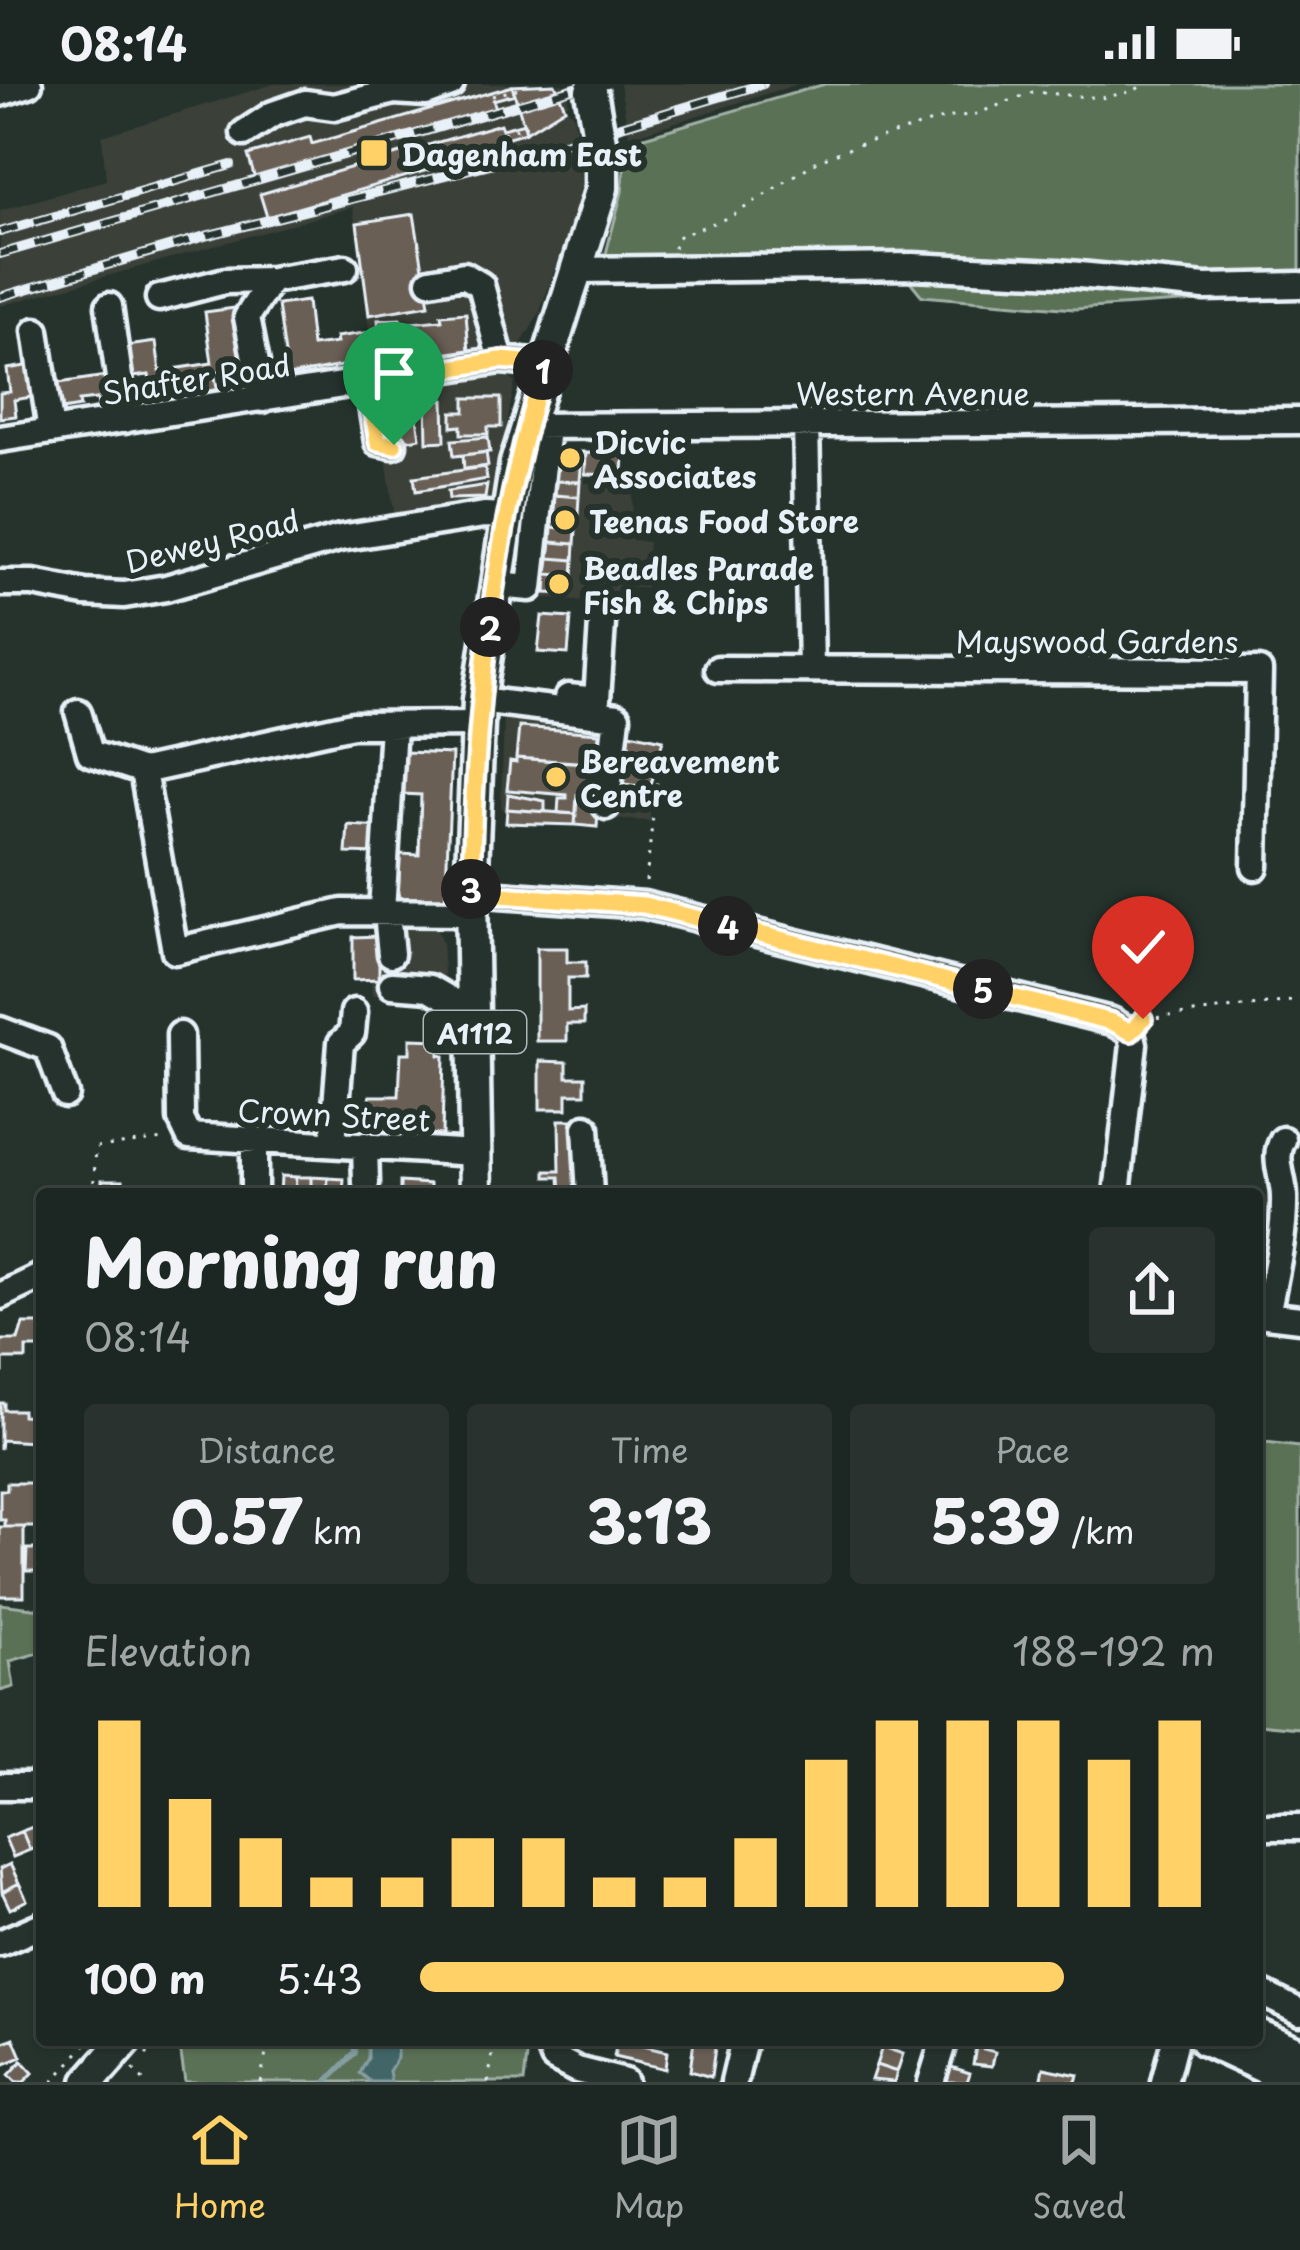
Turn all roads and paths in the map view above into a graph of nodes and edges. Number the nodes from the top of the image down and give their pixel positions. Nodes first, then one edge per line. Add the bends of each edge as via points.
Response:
1 (29, 84) edge
2 (451, 84) edge
3 (590, 84) edge
4 (1144, 84) edge
5 (517, 89) dead end
6 (0, 93) edge
7 (492, 95) dead end
8 (527, 126) dead end
9 (244, 133) dead end
10 (503, 134) dead end
11 (674, 267) junction
12 (345, 268) dead end
13 (578, 270) junction
14 (272, 280) junction
15 (430, 280) dead end
16 (1300, 285) edge
17 (159, 298) dead end
18 (109, 306) dead end
19 (36, 331) dead end
20 (501, 360) junction
21 (545, 364) junction
22 (368, 382) junction
23 (262, 399) junction
24 (125, 420) junction
25 (1300, 421) edge
26 (806, 422) junction
27 (537, 426) junction
28 (51, 431) junction
29 (0, 439) edge
30 (394, 445) dead end
31 (509, 516) junction
32 (0, 583) edge
33 (496, 585) junction
34 (602, 622) dead end
35 (811, 668) junction
36 (718, 670) dead end
37 (479, 704) junction
38 (78, 712) dead end
39 (393, 725) junction
40 (694, 752) dead end
41 (143, 771) junction
42 (606, 806) dead end
43 (1255, 867) dead end
44 (471, 903) junction
45 (644, 905) junction
46 (385, 912) junction
47 (392, 954) dead end
48 (392, 985) dead end
49 (1300, 1000) edge
50 (354, 1012) dead end
51 (475, 1014) junction
52 (0, 1030) edge
53 (1131, 1032) junction
54 (180, 1035) dead end
55 (65, 1094) dead end
56 (586, 1128) dead end
57 (189, 1136) junction
58 (254, 1140) junction
59 (1283, 1140) dead end
60 (333, 1144) junction
61 (365, 1145) junction
62 (476, 1153) junction
63 (366, 1183) dead end
64 (93, 1188) edge
65 (254, 1188) edge
66 (476, 1188) edge
67 (590, 1188) edge
68 (1118, 1188) edge
69 (36, 1279) edge
70 (0, 1296) edge
71 (1263, 1310) edge
72 (1263, 1315) edge
73 (1300, 1319) edge
74 (0, 1786) edge
75 (36, 1786) edge
76 (1300, 1826) edge
77 (1263, 1827) edge
78 (36, 1928) edge
79 (0, 1943) edge
80 (1263, 1994) edge
81 (1300, 2012) edge
82 (1263, 2038) edge
83 (87, 2046) edge
84 (268, 2046) edge
85 (494, 2046) edge
86 (550, 2046) edge
87 (743, 2046) edge
88 (942, 2046) edge
89 (1173, 2046) edge
90 (1218, 2046) edge
91 (129, 2054) edge
92 (1300, 2054) edge
93 (75, 2075) edge
94 (52, 2082) edge
95 (145, 2082) edge
96 (260, 2082) edge
97 (488, 2082) edge
98 (624, 2082) edge
99 (734, 2082) edge
100 (931, 2082) edge
101 (1164, 2082) edge
102 (1297, 2082) edge

1 - 6 street
2 - 9 street via 334,107 304,103
3 - 13 main road, A1112, bridge via 602,188
4 - 11 path via 1101,98 1033,92 819,160 732,216 677,237
5 - 7 path
8 - 10 path
11 - 13 street
11 - 16 street via 913,266 1205,287
12 - 14 street
13 - 21 main road, A1112
14 - 17 street via 225,281
14 - 23 street via 247,317
15 - 20 street via 464,275 481,285
18 - 24 street
19 - 28 street
20 - 21 street, Shafter Road
20 - 22 street, Shafter Road
21 - 27 main road, A1112
22 - 23 street, Shafter Road
22 - 30 street via 378,442
23 - 24 street, Shafter Road
24 - 28 street, Shafter Road
25 - 26 street, Western Avenue
26 - 27 street, Western Avenue
26 - 35 street
27 - 31 main road, A1112
27 - 33 street via 530,587
28 - 29 street, Shafter Road
31 - 32 street, Dewey Road via 340,538 124,595
31 - 33 main road, A1112
33 - 37 main road, A1112
34 - 37 street via 597,700
35 - 36 street, Mayswood Gardens
35 - 43 street, Mayswood Gardens via 1259,671
37 - 39 street
37 - 42 street via 617,717
37 - 44 main road, A1112
38 - 41 street via 90,753
39 - 41 street via 352,725
39 - 46 street
40 - 45 path via 669,756 656,787
41 - 46 street via 175,951 342,912
44 - 45 street
44 - 46 street
44 - 51 main road, A1112
45 - 53 street
46 - 47 street
48 - 51 street via 430,988
49 - 53 path via 1143,1019
50 - 60 street via 352,1033 341,1043
51 - 62 main road, A1112
52 - 55 street via 48,1048
53 - 68 street
54 - 57 street via 181,1119
56 - 67 street
57 - 58 street, Crown Street
57 - 64 path via 96,1147
58 - 60 street, Crown Street
58 - 65 street
59 - 71 street via 1284,1199
60 - 61 street, Crown Street
61 - 62 street, Crown Street
61 - 63 street
62 - 66 main road, A1112
69 - 70 street
72 - 73 street
74 - 75 street
76 - 77 street
78 - 79 street
80 - 81 street
82 - 92 main road
83 - 93 path
84 - 96 path
85 - 97 path
86 - 98 street via 554,2058 577,2070
87 - 99 street
88 - 100 street
89 - 101 street
90 - 102 main road
91 - 93 main road
91 - 95 path
93 - 94 path

